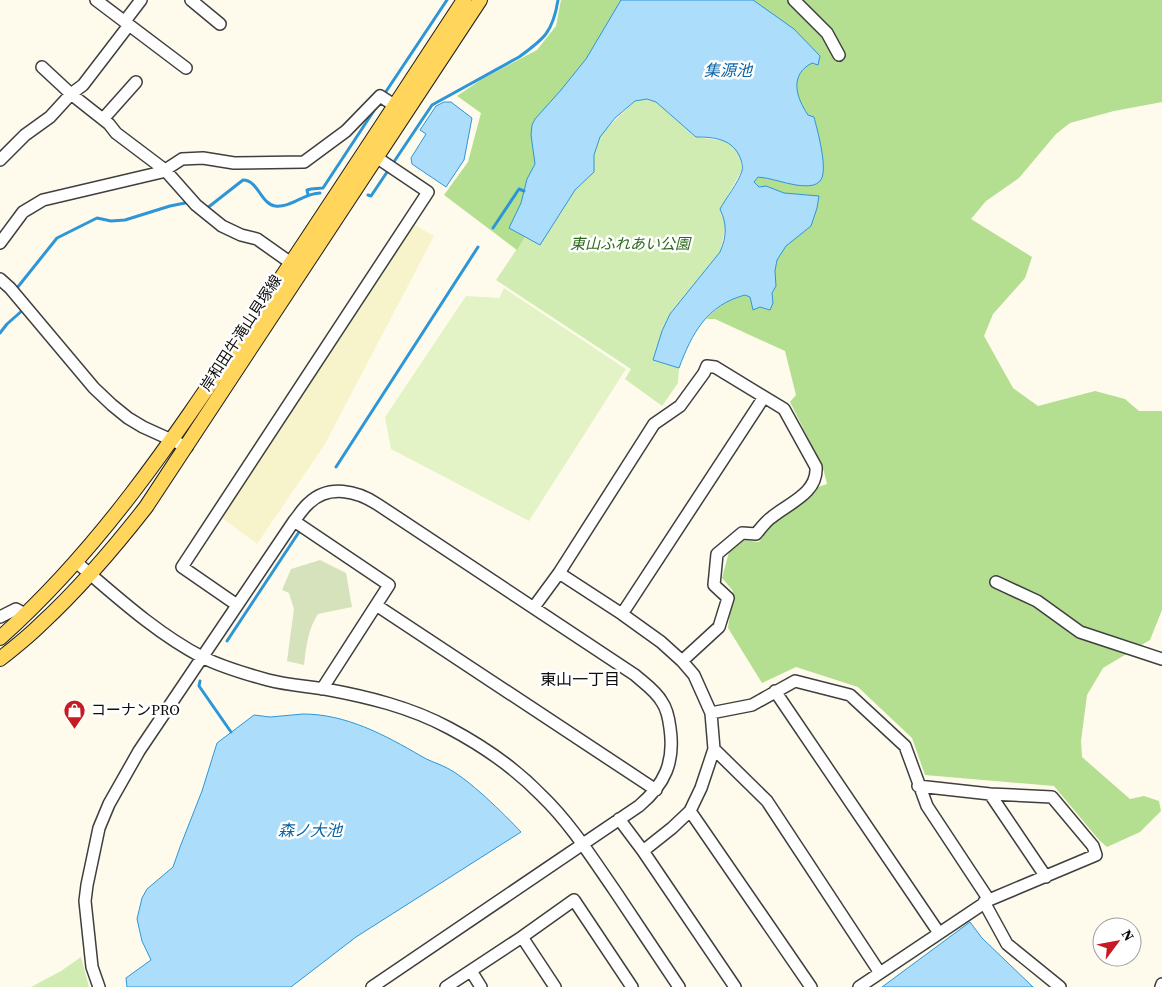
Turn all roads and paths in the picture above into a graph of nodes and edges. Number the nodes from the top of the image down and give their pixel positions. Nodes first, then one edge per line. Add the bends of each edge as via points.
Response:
1 (96, 0) edge
2 (141, 0) edge
3 (191, 0) edge
4 (464, 0) edge
5 (480, 0) edge
6 (794, 0) edge
7 (127, 23) junction
8 (220, 24) dead end
9 (839, 55) dead end
10 (42, 67) dead end
11 (186, 68) dead end
12 (136, 82) dead end
13 (71, 94) junction
14 (394, 105) junction
15 (103, 119) junction
16 (376, 157) junction
17 (0, 160) edge
18 (165, 170) junction
19 (0, 243) edge
20 (291, 263) junction
21 (0, 279) edge
22 (764, 397) junction
23 (172, 441) junction
24 (187, 446) junction
25 (294, 521) junction
26 (76, 562) junction
27 (559, 573) junction
28 (90, 574) junction
29 (996, 582) dead end
30 (237, 605) junction
31 (376, 605) junction
32 (534, 607) junction
33 (25, 614) junction
34 (622, 614) junction
35 (0, 617) edge
36 (0, 638) edge
37 (203, 658) junction
38 (0, 659) edge
39 (1162, 659) edge
40 (682, 661) junction
41 (322, 689) junction
42 (775, 691) junction
43 (711, 713) junction
44 (714, 748) junction
45 (918, 786) junction
46 (656, 790) junction
47 (990, 794) junction
48 (690, 811) junction
49 (619, 819) junction
50 (583, 844) junction
51 (643, 851) junction
52 (1046, 877) junction
53 (986, 901) junction
54 (939, 933) junction
55 (522, 937) junction
56 (471, 971) junction
57 (880, 973) junction
58 (99, 987) edge
59 (372, 987) edge
60 (446, 987) edge
61 (481, 987) edge
62 (555, 987) edge
63 (632, 987) edge
64 (679, 987) edge
65 (735, 987) edge
66 (811, 987) edge
67 (859, 987) edge
68 (1060, 987) edge

1 - 7 street
2 - 7 street
3 - 8 street
4 - 14 main road, 岸和田牛滝山貝塚線
5 - 16 main road, 岸和田牛滝山貝塚線
6 - 9 street via 827,33
7 - 11 street
7 - 13 street via 83,85
10 - 13 street
12 - 15 street
13 - 15 street
13 - 17 street via 50,117 25,135
14 - 18 street via 380,96 346,131 304,162 234,163 192,158
14 - 20 main road, 岸和田牛滝山貝塚線
15 - 18 street via 116,133
16 - 24 main road, 岸和田牛滝山貝塚線
16 - 30 street via 428,192 182,567
18 - 19 street via 43,200 23,212
18 - 20 street via 196,205 222,226 256,239
20 - 23 main road, 岸和田牛滝山貝塚線
21 - 23 street via 112,406 136,423
22 - 27 street via 715,367 707,366 680,406 654,424
22 - 34 street
22 - 40 street via 784,409 816,467 816,475 801,498 769,518 756,534 742,533 717,554 714,585 728,598 719,628
23 - 24 street
23 - 26 main road, 岸和田牛滝山貝塚線
24 - 28 main road, 岸和田牛滝山貝塚線 via 146,507
25 - 30 street
25 - 31 street via 389,585
25 - 32 street via 309,502 319,496 346,491 362,495
26 - 28 street
26 - 33 main road, 岸和田牛滝山貝塚線
27 - 32 street
27 - 34 street
28 - 37 street via 141,616
28 - 38 main road, 岸和田牛滝山貝塚線 via 40,626
29 - 39 street via 1037,601 1080,632
30 - 37 street
31 - 41 street
31 - 46 street
32 - 46 street via 635,675 662,702 670,724 672,753
33 - 35 street via 16,609
33 - 36 main road, 岸和田牛滝山貝塚線
34 - 40 street
37 - 41 street via 267,680
37 - 58 street via 139,751 108,804 99,828 85,901 92,967
40 - 43 street via 694,676
41 - 50 street via 381,701 413,712 481,747 543,796
42 - 43 street via 752,705
42 - 45 street via 795,681 850,695 905,746
42 - 54 street
43 - 44 street
44 - 48 street
44 - 57 street via 767,801
45 - 47 street
45 - 53 street via 936,822
46 - 49 street
47 - 52 street
47 - 52 street via 1052,797 1093,846 1096,855
48 - 51 street
48 - 66 street
49 - 50 street
49 - 51 street
50 - 59 street
50 - 64 street
51 - 65 street
52 - 53 street
53 - 54 street
53 - 68 street via 1007,944
54 - 57 street
55 - 56 street
55 - 62 street
55 - 63 street via 574,900
56 - 60 street
56 - 61 street
57 - 67 street

